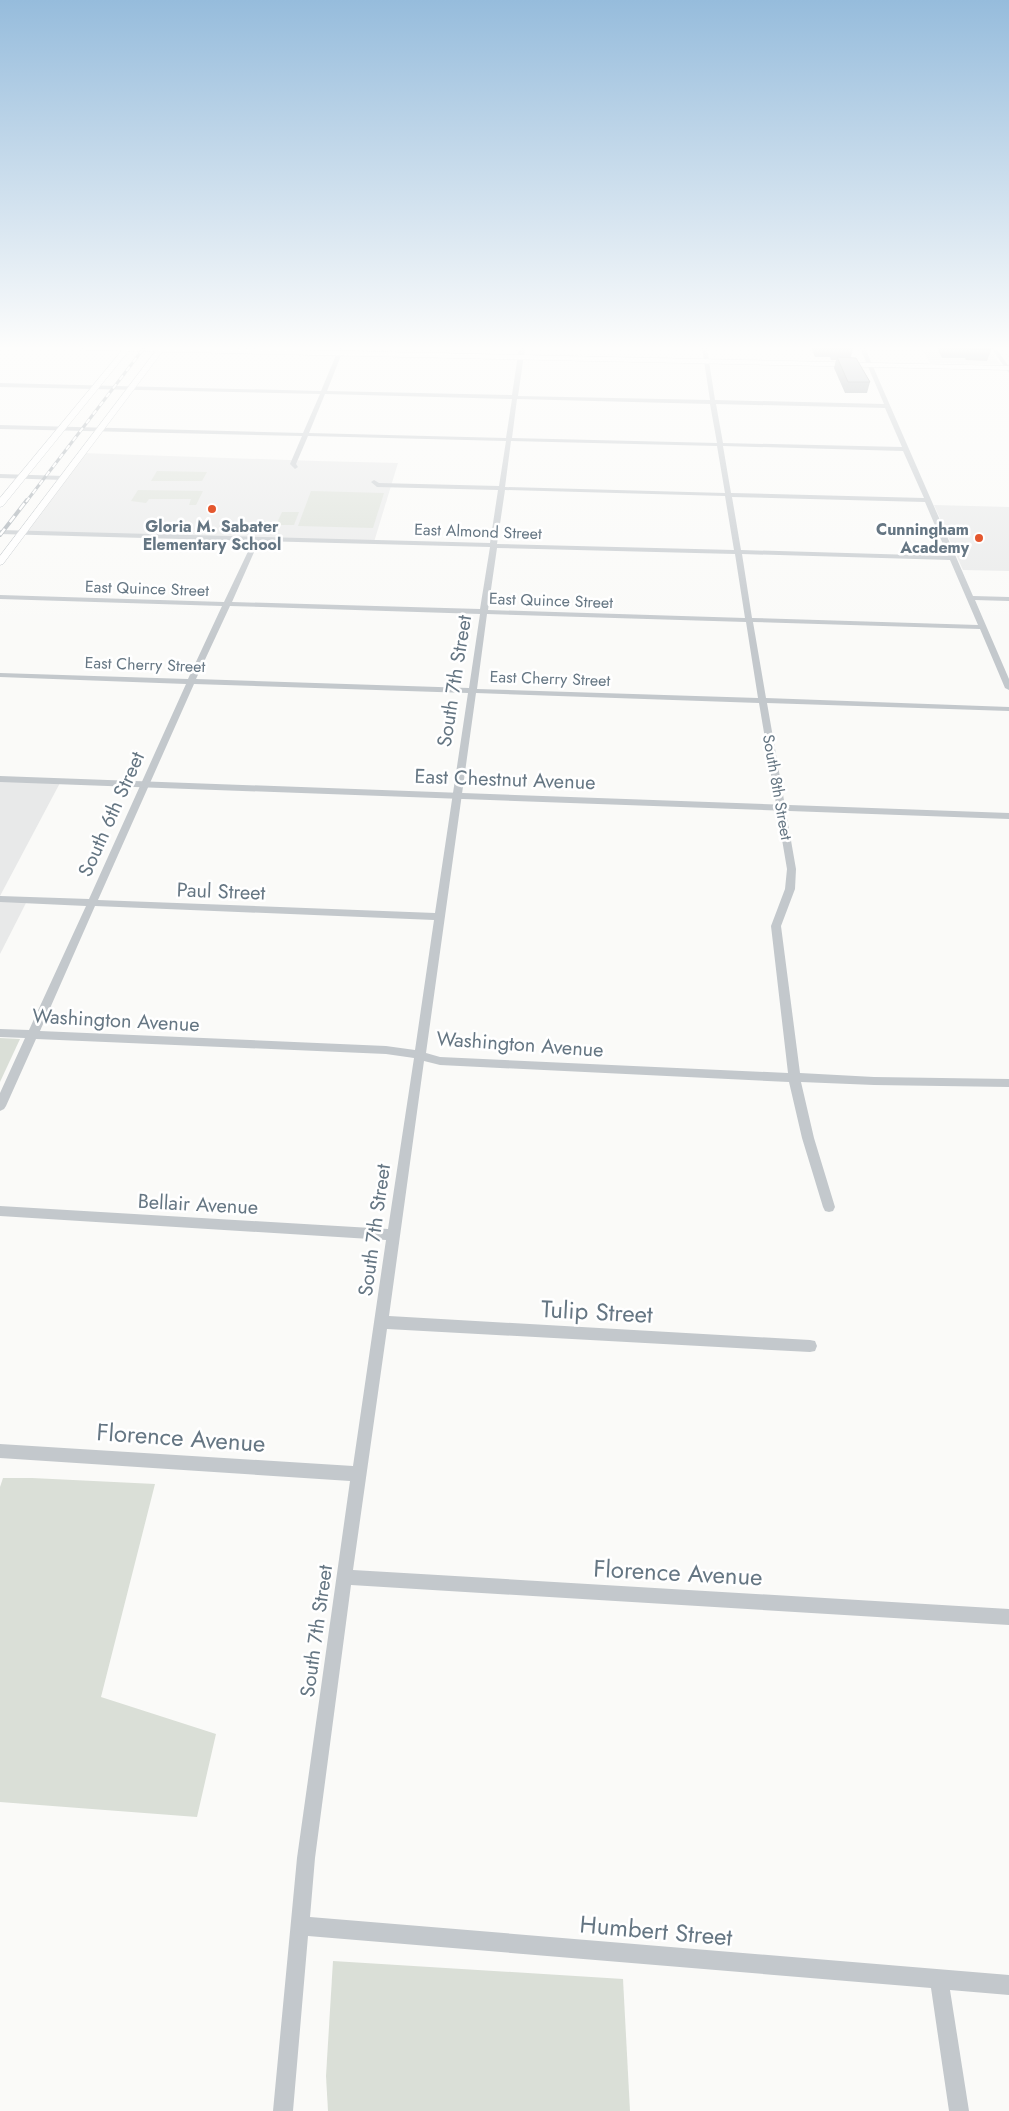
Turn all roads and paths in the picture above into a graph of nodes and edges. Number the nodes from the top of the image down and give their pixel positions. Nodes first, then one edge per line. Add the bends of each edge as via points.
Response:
1 (47, 447) edge
2 (88, 447) edge
3 (300, 447) edge
4 (508, 447) edge
5 (721, 447) edge
6 (791, 447) edge
7 (906, 449) joint
8 (295, 467) dead end
9 (0, 476) edge
10 (23, 476) junction
11 (64, 478) junction
12 (374, 482) dead end
13 (502, 489) junction
14 (728, 495) junction
15 (927, 500) junction
16 (0, 504) edge
17 (1, 532) edge
18 (22, 532) junction
19 (257, 539) junction
20 (494, 546) junction
21 (738, 552) junction
22 (952, 558) junction
23 (0, 562) edge
24 (0, 597) edge
25 (970, 598) junction
26 (1009, 599) edge
27 (227, 604) junction
28 (485, 612) junction
29 (749, 620) junction
30 (982, 627) junction
31 (0, 675) edge
32 (192, 681) junction
33 (1009, 688) edge
34 (473, 691) junction
35 (763, 700) junction
36 (1009, 709) edge
37 (0, 778) edge
38 (144, 784) junction
39 (457, 796) junction
40 (780, 808) junction
41 (1009, 816) edge
42 (0, 899) edge
43 (92, 903) junction
44 (440, 917) junction
45 (0, 1033) edge
46 (31, 1035) junction
47 (420, 1055) junction
48 (794, 1077) junction
49 (1009, 1083) edge
50 (0, 1106) edge
51 (829, 1206) dead end
52 (0, 1211) edge
53 (393, 1235) junction
54 (381, 1322) junction
55 (810, 1346) dead end
56 (0, 1451) edge
57 (359, 1474) junction
58 (344, 1578) junction
59 (1009, 1617) edge
60 (300, 1926) junction
61 (939, 1980) junction
62 (1009, 1985) edge
63 (283, 2111) edge
64 (958, 2111) edge

1 - 10 main road
2 - 11 main road
3 - 8 street via 293,464
4 - 13 street, South 7th Street
5 - 14 street, South 8th Street
6 - 7 street
7 - 15 street
9 - 10 street
10 - 11 street
10 - 16 main road
11 - 18 main road
12 - 13 street via 377,485
13 - 14 street
13 - 20 street, South 7th Street
14 - 15 street
14 - 21 street, South 8th Street
15 - 22 street
17 - 18 street, East Almond Street
18 - 19 street, East Almond Street
18 - 23 main road
19 - 20 street, East Almond Street
19 - 27 street, South 6th Street
20 - 21 street, East Almond Street
20 - 28 street, South 7th Street
21 - 22 street, East Almond Street
21 - 29 street, South 8th Street
22 - 25 street
24 - 27 street, East Quince Street
25 - 26 street
25 - 30 street
27 - 28 street, East Quince Street
27 - 32 street, South 6th Street
28 - 29 street, East Quince Street
28 - 34 street, South 7th Street
29 - 30 street, East Quince Street
29 - 35 street, South 8th Street
30 - 33 street
31 - 32 street, East Cherry Street
32 - 34 street, East Cherry Street
32 - 38 street, South 6th Street
34 - 35 street, East Cherry Street
34 - 39 street, South 7th Street
35 - 36 street, East Cherry Street
35 - 40 street, South 8th Street
37 - 38 street, East Chestnut Avenue
38 - 39 street, East Chestnut Avenue
38 - 43 street, South 6th Street
39 - 40 street, East Chestnut Avenue
39 - 44 street, South 7th Street
40 - 41 street, East Chestnut Avenue
40 - 48 street, South 8th Street via 792,869 790,890 777,917 776,936
42 - 43 street, Paul Street
43 - 44 street, Paul Street
43 - 46 street, South 6th Street
44 - 47 street, South 7th Street
45 - 46 street, Washington Avenue
46 - 47 street, Washington Avenue via 386,1050
46 - 50 street, South 6th Street
47 - 48 street, Washington Avenue via 440,1061
47 - 53 street, South 7th Street
48 - 49 street, Washington Avenue
48 - 51 street, South 8th Street
52 - 53 street, Bellair Avenue
53 - 54 street, South 7th Street
54 - 55 street, Tulip Street
54 - 57 street, South 7th Street
56 - 57 street, Florence Avenue
57 - 58 street, South 7th Street
58 - 59 street, Florence Avenue
58 - 60 street, South 7th Street via 306,1858
60 - 61 street, Humbert Street
60 - 63 street, South 7th Street
61 - 62 street, Humbert Street
61 - 64 street

